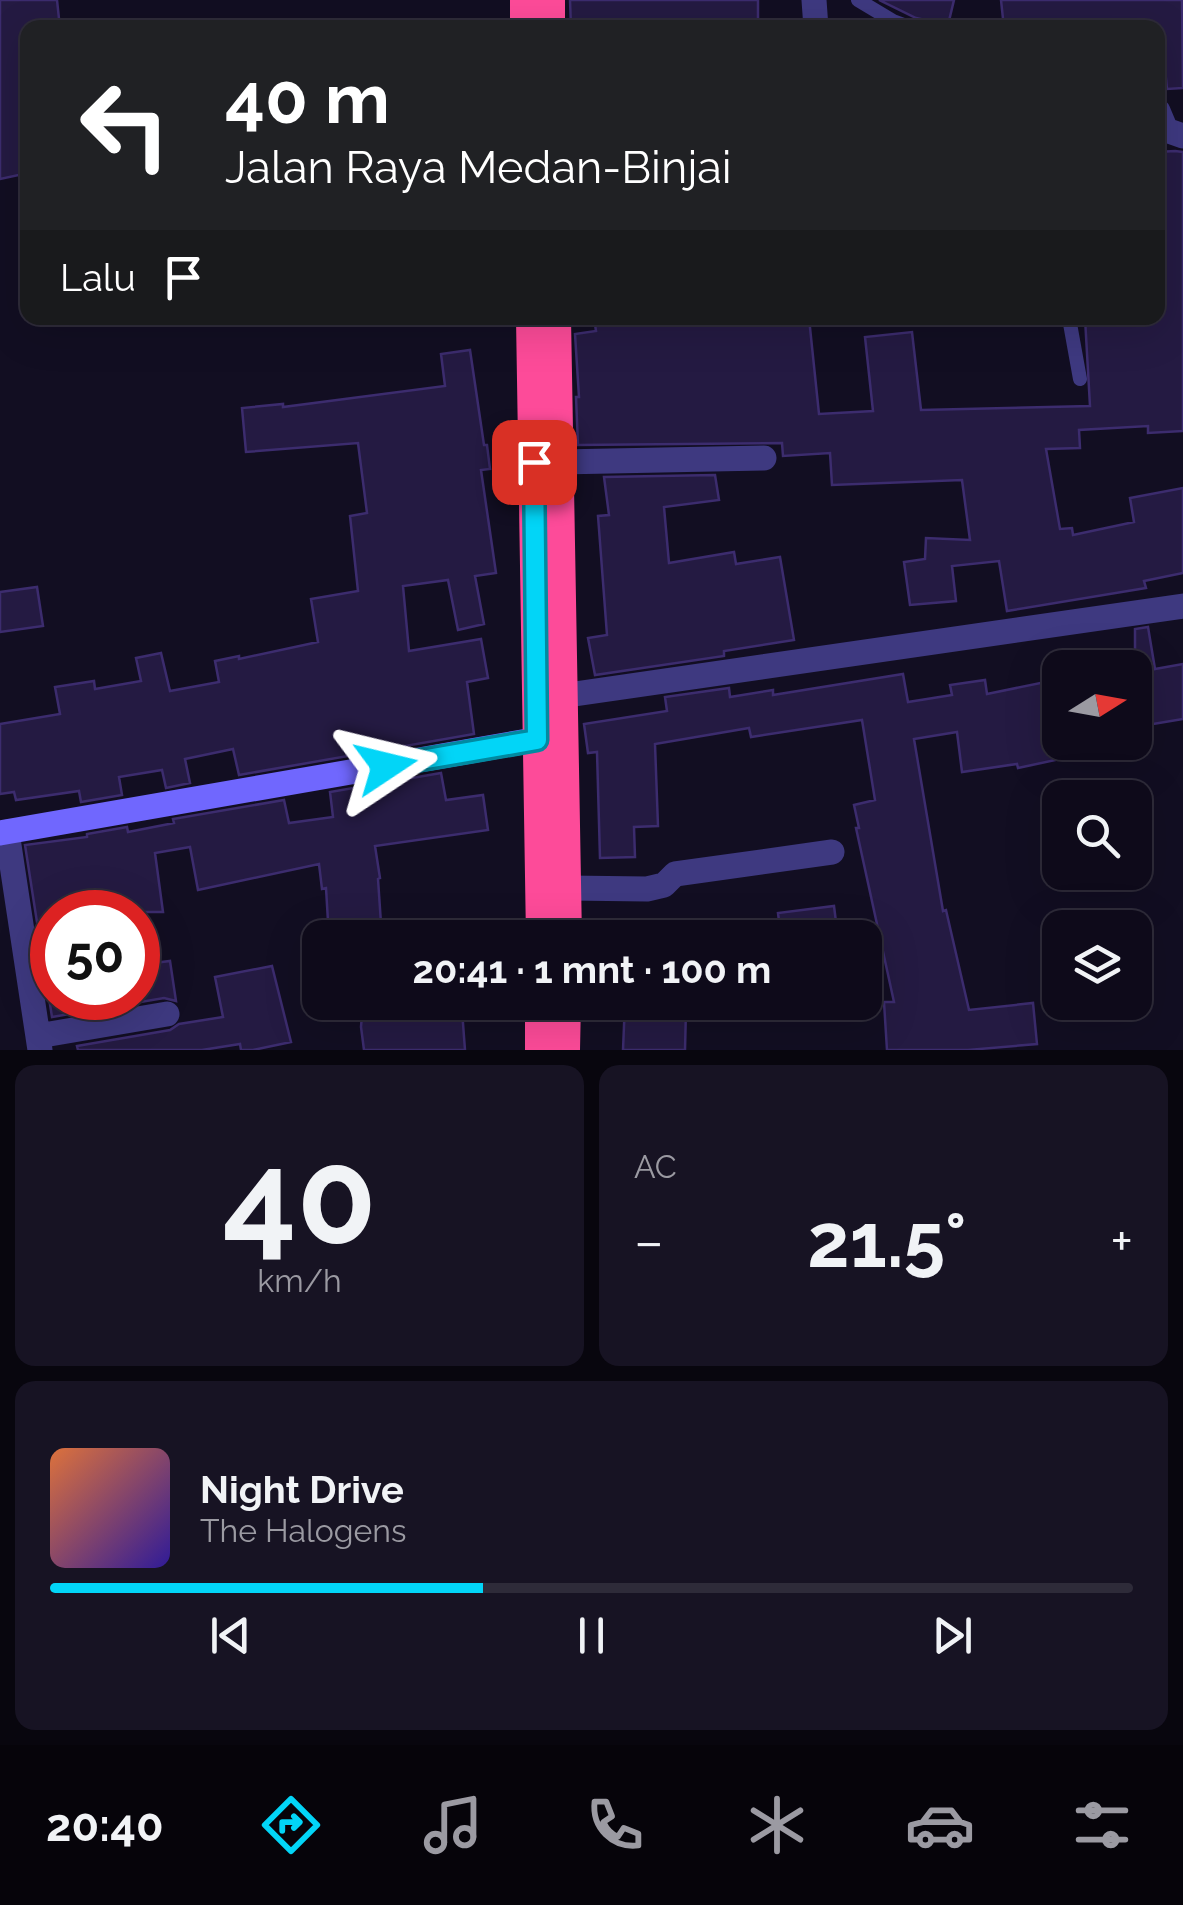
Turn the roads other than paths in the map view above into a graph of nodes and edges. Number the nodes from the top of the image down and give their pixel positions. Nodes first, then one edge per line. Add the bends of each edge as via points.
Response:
1 (858, 0) edge
2 (891, 20) edge
3 (531, 325) edge
4 (556, 325) edge
5 (1070, 325) edge
6 (1080, 378) dead end
7 (764, 458) dead end
8 (558, 462) junction
9 (1183, 606) edge
10 (549, 698) junction
11 (549, 738) junction
12 (4, 832) edge
13 (832, 852) dead end
14 (568, 888) junction
15 (541, 920) edge
16 (567, 920) edge
17 (167, 1014) dead end
18 (540, 1020) edge
19 (566, 1020) edge
20 (39, 1043) edge
21 (540, 1050) edge
22 (565, 1050) edge

1 - 2 lane
3 - 10 highway
4 - 8 highway
5 - 6 lane
7 - 8 street
8 - 10 highway
9 - 10 street
10 - 11 highway
11 - 12 main road
11 - 14 highway
11 - 15 highway
12 - 20 street
13 - 14 street via 675,874 647,889
14 - 16 highway
17 - 20 street
18 - 21 highway
19 - 22 highway

